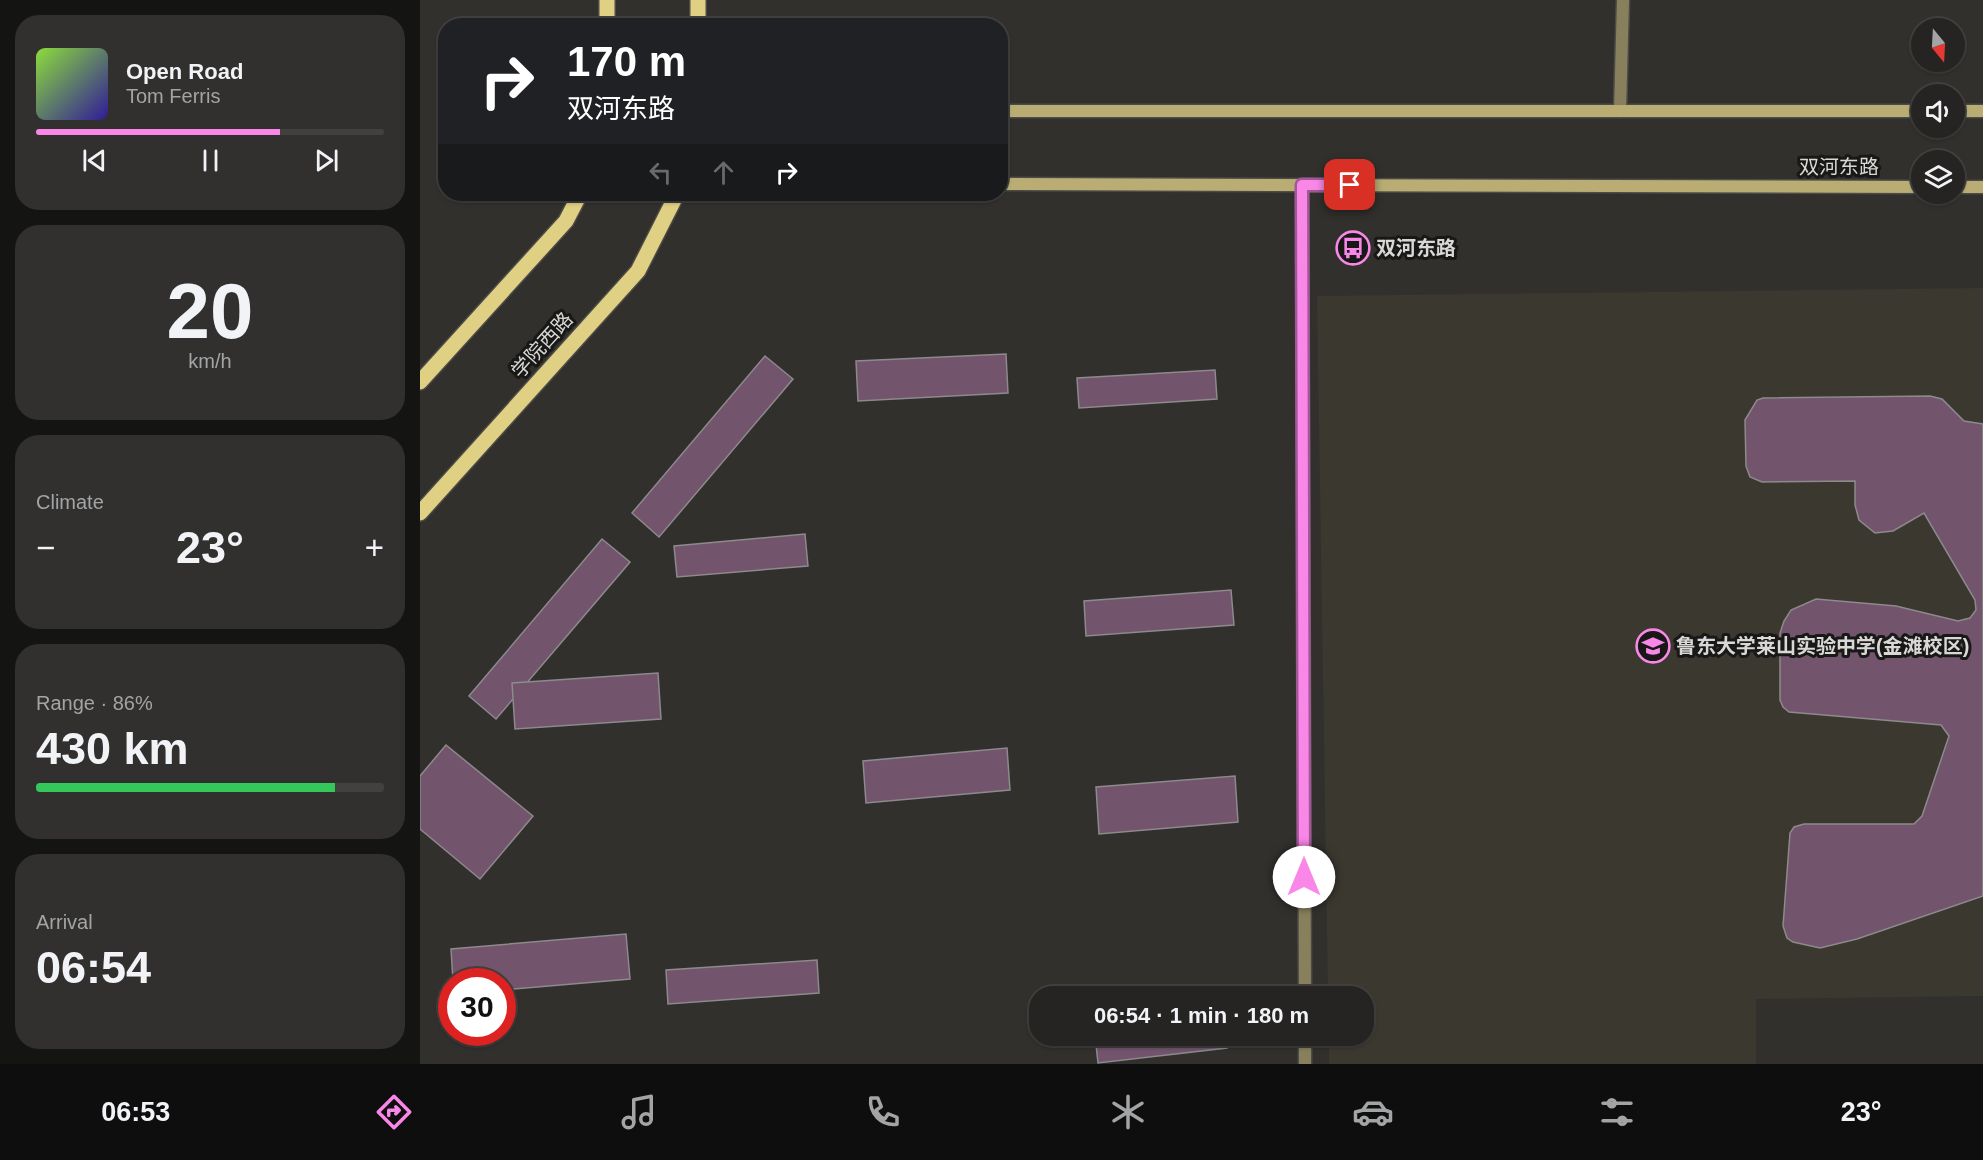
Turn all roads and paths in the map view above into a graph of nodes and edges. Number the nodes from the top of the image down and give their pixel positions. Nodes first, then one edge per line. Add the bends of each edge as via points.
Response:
1 (607, 0) edge
2 (698, 0) edge
3 (1623, 0) edge
4 (607, 18) edge
5 (698, 18) edge
6 (1008, 111) edge
7 (1620, 111) junction
8 (1911, 111) edge
9 (1965, 111) edge
10 (1983, 111) edge
11 (1008, 184) edge
12 (1302, 185) junction
13 (1911, 187) edge
14 (1965, 187) edge
15 (1983, 187) edge
16 (576, 201) edge
17 (673, 201) edge
18 (420, 382) edge
19 (420, 513) edge
20 (1305, 986) edge
21 (1305, 1046) edge
22 (1305, 1064) edge

1 - 4 main road
2 - 5 main road
3 - 7 street
6 - 7 street
7 - 8 street
9 - 10 street
11 - 12 street, 双河东路
12 - 13 street, 双河东路
12 - 20 street
14 - 15 street
16 - 18 main road via 566,221
17 - 19 main road, 学院西路 via 638,271
21 - 22 street

